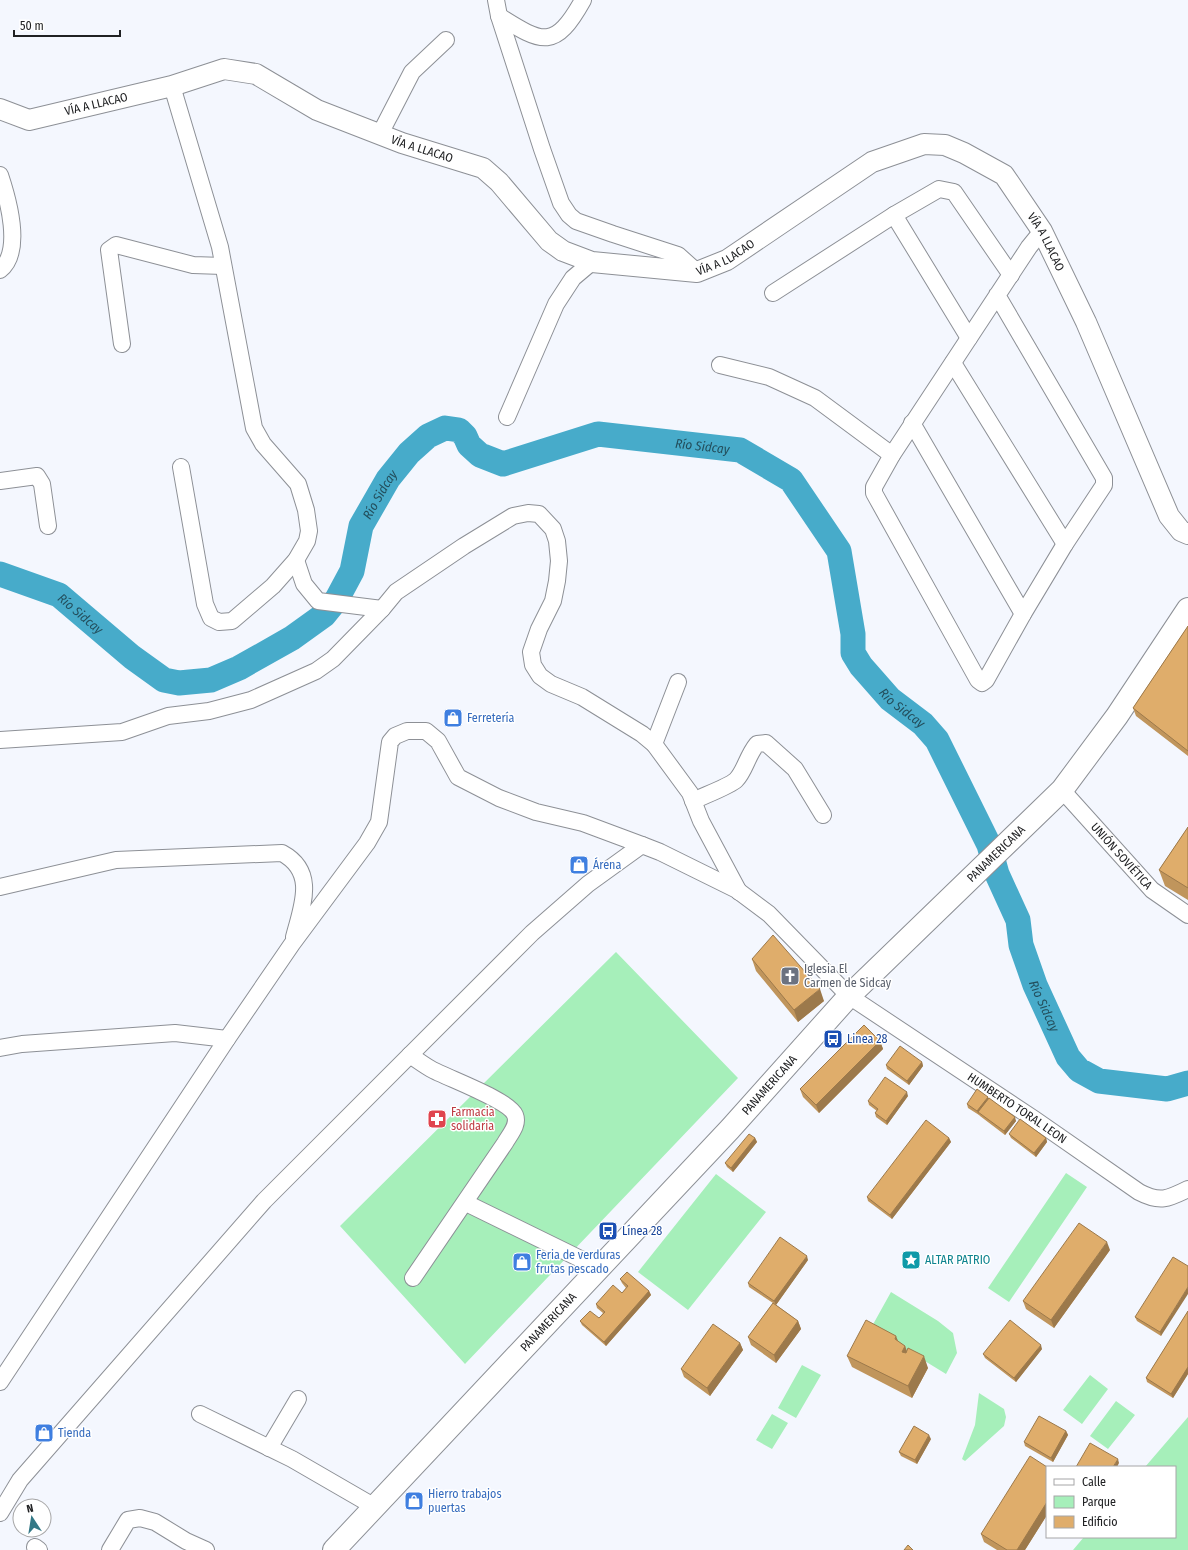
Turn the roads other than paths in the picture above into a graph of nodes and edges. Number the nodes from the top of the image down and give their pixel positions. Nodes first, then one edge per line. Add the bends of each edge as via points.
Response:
1 (496, 0) edge
2 (583, 0) edge
3 (499, 16) junction
4 (446, 40) dead end
5 (172, 86) junction
6 (0, 109) edge
7 (380, 134) junction
8 (0, 176) edge
9 (894, 215) junction
10 (1042, 231) junction
11 (592, 262) junction
12 (223, 266) junction
13 (0, 270) edge
14 (697, 272) junction
15 (1011, 274) junction
16 (773, 293) dead end
17 (997, 295) junction
18 (969, 338) junction
19 (122, 344) dead end
20 (953, 363) junction
21 (720, 365) dead end
22 (507, 417) dead end
23 (912, 423) junction
24 (892, 455) junction
25 (181, 467) dead end
26 (0, 481) edge
27 (48, 526) dead end
28 (1188, 534) edge
29 (1065, 544) junction
30 (296, 560) junction
31 (382, 609) junction
32 (1188, 609) edge
33 (1023, 614) junction
34 (678, 682) dead end
35 (0, 740) edge
36 (654, 744) junction
37 (1062, 790) junction
38 (694, 801) junction
39 (823, 815) dead end
40 (642, 845) junction
41 (0, 886) edge
42 (739, 892) junction
43 (1188, 915) edge
44 (292, 944) junction
45 (849, 996) junction
46 (227, 1039) junction
47 (0, 1048) edge
48 (410, 1055) junction
49 (1188, 1189) edge
50 (466, 1203) junction
51 (599, 1268) junction
52 (413, 1278) dead end
53 (0, 1382) edge
54 (298, 1399) dead end
55 (200, 1414) dead end
56 (269, 1448) junction
57 (375, 1506) junction
58 (0, 1513) edge
59 (110, 1550) edge
60 (206, 1550) edge
61 (334, 1550) edge

1 - 3 street
2 - 3 street via 572,21 551,37 543,38 527,33
3 - 14 street via 542,149 561,203 568,214 576,221 605,232 678,255
4 - 7 street via 412,72
5 - 6 street, VÍA A LLACAO via 29,120
5 - 7 street, VÍA A LLACAO via 224,69 256,74 317,110
5 - 12 street via 220,247
7 - 11 street, VÍA A LLACAO via 483,168 499,182 548,241 563,251
8 - 13 street via 13,243 9,259
9 - 15 street via 940,189 954,192
9 - 16 street
9 - 18 street
10 - 14 street, VÍA A LLACAO via 1004,176 964,152 945,145 924,144 872,162 727,260
10 - 15 street
10 - 28 street, VÍA A LLACAO via 1086,322 1169,516 1181,531
11 - 14 street, VÍA A LLACAO
11 - 22 street via 573,278 556,304
12 - 19 street via 193,266 116,245 109,250
12 - 30 street via 254,428 263,444 298,484 306,510 309,531 307,541
15 - 17 street
17 - 18 street
17 - 29 street via 1104,478 1104,484
18 - 20 street
20 - 23 street
20 - 29 street
21 - 24 street via 769,377 815,398
23 - 24 street
23 - 33 street
24 - 33 street via 876,482 874,492 978,680 982,683
25 - 30 street via 205,604 211,618 219,622 232,620 273,586
26 - 27 street via 37,476 42,484
29 - 33 street
30 - 31 street via 304,584 318,601
31 - 35 street via 333,659 316,671 251,700 209,711 168,716 122,732
31 - 36 street via 396,592 491,529 513,516 528,512 539,514 553,529 559,561 553,601 531,652 533,665 540,676 551,684 582,698
32 - 37 main road, PANAMERICANA via 1117,716
34 - 36 street
36 - 38 street
37 - 43 street, UNIÓN SOVIÉTICA via 1152,890
37 - 45 main road, PANAMERICANA
38 - 39 street via 735,781 749,753 757,744 766,743 795,769
38 - 42 street via 712,842
40 - 42 street, HUMBERTO TORAL LEON
40 - 44 street, HUMBERTO TORAL LEON via 583,823 536,812 499,798 458,777 447,755 432,735 426,731 407,731 395,736 390,742 379,822 367,844
40 - 48 street via 588,884 532,933
41 - 44 street via 116,860 282,853 292,858 300,868 306,891
42 - 45 street, HUMBERTO TORAL LEON via 769,914
44 - 46 street, HUMBERTO TORAL LEON
45 - 49 street, HUMBERTO TORAL LEON via 1139,1192 1153,1199 1165,1199
45 - 51 main road, PANAMERICANA via 730,1129
46 - 47 street via 175,1033 22,1044
46 - 53 street, HUMBERTO TORAL LEON
48 - 50 street via 431,1069 494,1099 514,1113 515,1127
48 - 58 street via 264,1201 20,1480
50 - 51 street
50 - 52 street
51 - 57 main road, PANAMERICANA
54 - 56 street
55 - 56 street
56 - 57 street
57 - 61 main road, PANAMERICANA
59 - 60 street via 128,1520 140,1518 155,1522

